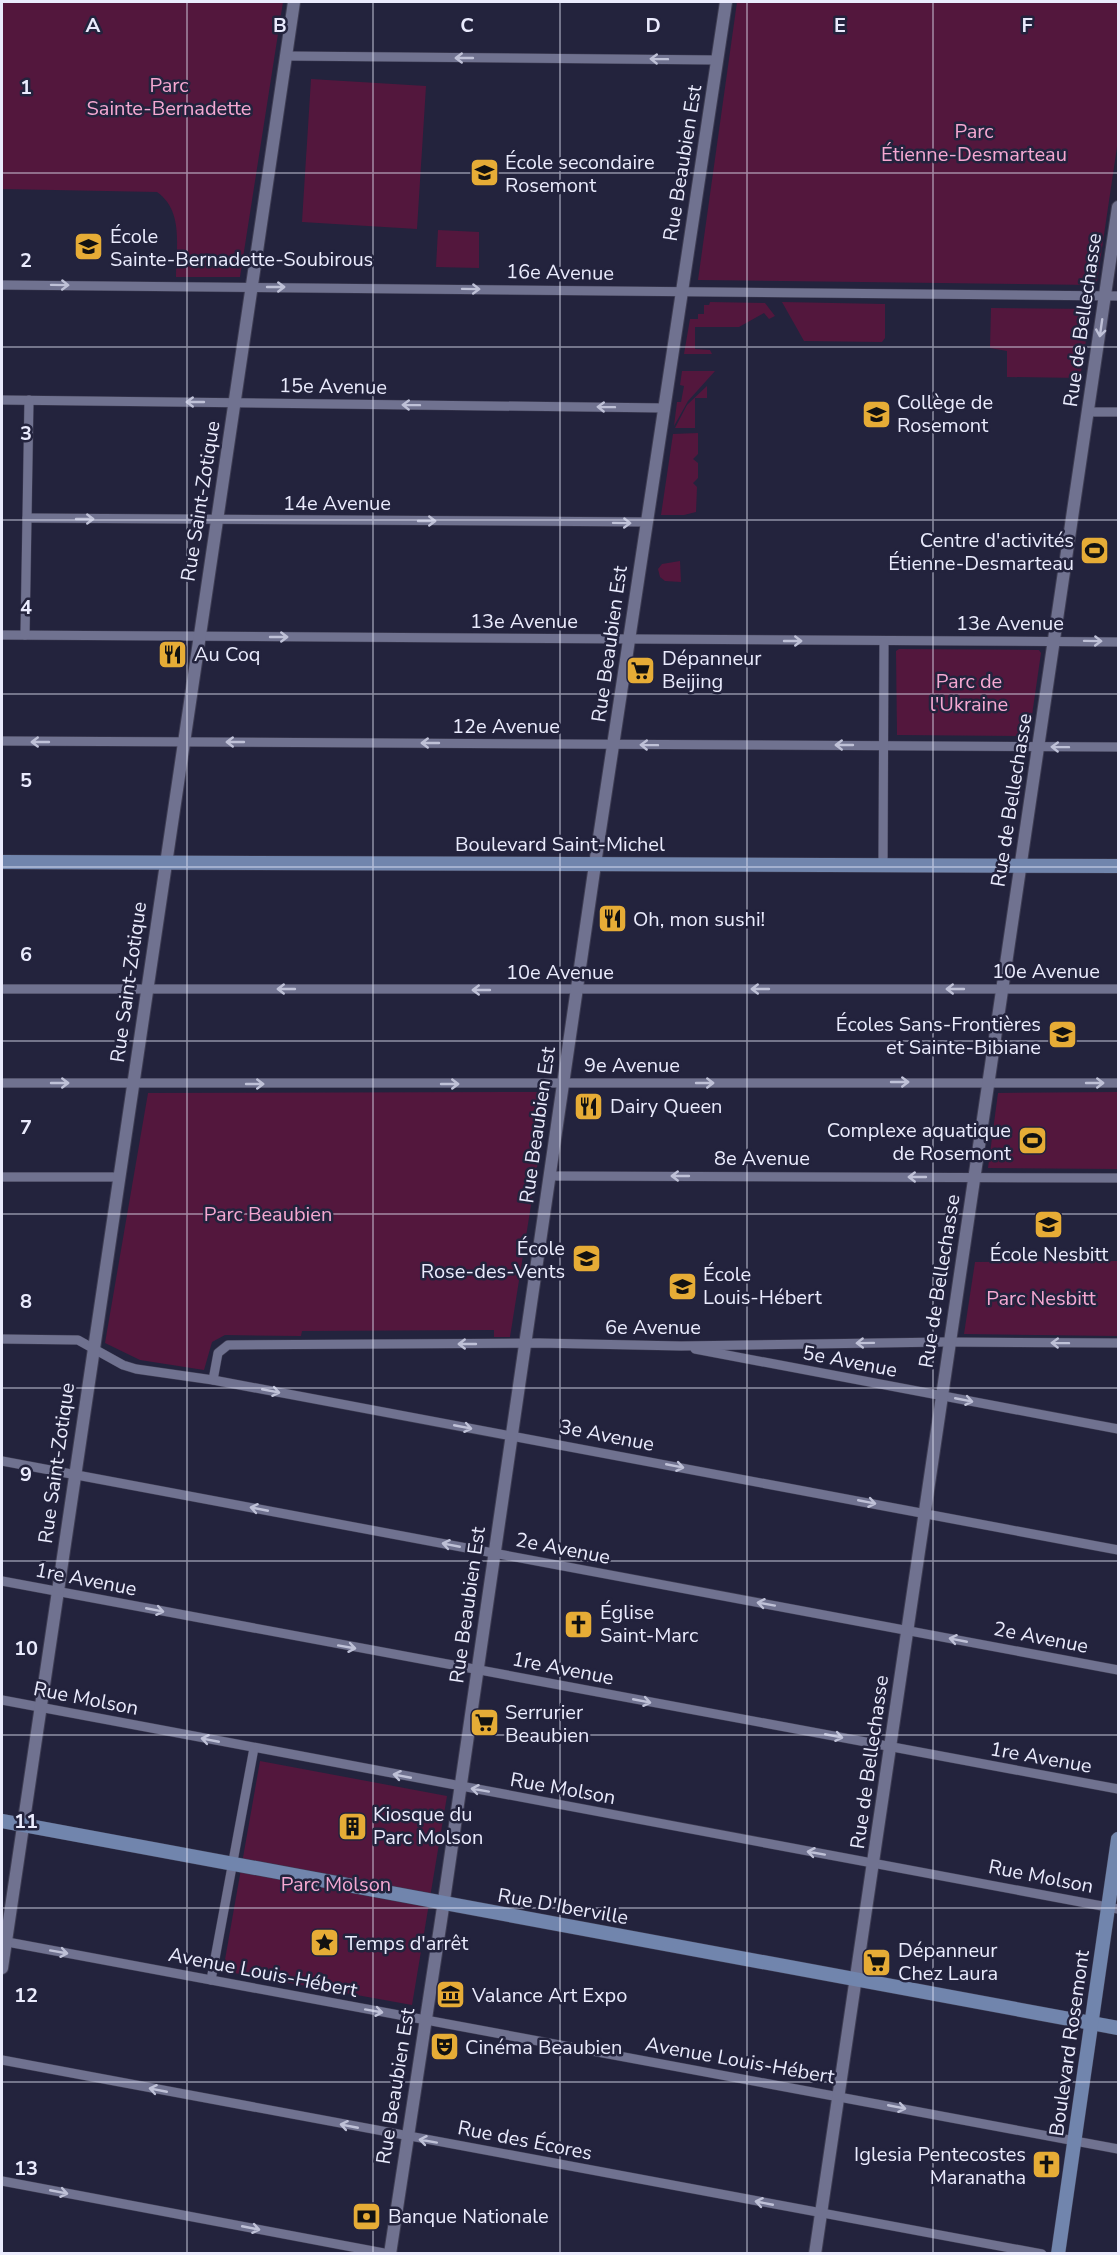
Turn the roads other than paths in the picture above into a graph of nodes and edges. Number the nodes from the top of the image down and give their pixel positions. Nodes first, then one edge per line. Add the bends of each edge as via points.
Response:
1 (294, 2) edge
2 (726, 2) edge
3 (286, 56) junction
4 (717, 60) junction
5 (1119, 207) edge
6 (2, 285) edge
7 (252, 287) junction
8 (682, 292) junction
9 (1112, 296) edge
10 (2, 400) edge
11 (29, 400) junction
12 (235, 402) junction
13 (665, 408) junction
14 (1089, 412) junction
15 (1119, 412) edge
16 (27, 518) junction
17 (217, 520) junction
18 (647, 522) junction
19 (2, 635) edge
20 (25, 635) junction
21 (200, 637) junction
22 (629, 639) junction
23 (1055, 641) junction
24 (884, 642) junction
25 (1119, 642) edge
26 (2, 741) edge
27 (184, 743) junction
28 (614, 745) junction
29 (883, 745) junction
30 (1040, 746) junction
31 (1119, 747) edge
32 (2, 862) edge
33 (165, 862) junction
34 (595, 863) junction
35 (883, 864) junction
36 (1021, 864) junction
37 (1119, 866) edge
38 (2, 989) edge
39 (147, 989) junction
40 (1003, 989) junction
41 (1119, 989) edge
42 (576, 991) junction
43 (2, 1083) edge
44 (133, 1083) junction
45 (990, 1083) junction
46 (1119, 1083) edge
47 (562, 1084) junction
48 (550, 1176) junction
49 (119, 1177) junction
50 (975, 1177) junction
51 (2, 1178) edge
52 (1119, 1178) edge
53 (2, 1339) edge
54 (949, 1342) junction
55 (525, 1343) junction
56 (1119, 1343) edge
57 (681, 1346) junction
58 (93, 1347) junction
59 (213, 1380) junction
60 (941, 1396) junction
61 (1119, 1429) edge
62 (512, 1436) junction
63 (2, 1461) edge
64 (74, 1474) junction
65 (924, 1513) junction
66 (1119, 1550) edge
67 (494, 1553) junction
68 (2, 1581) edge
69 (57, 1591) junction
70 (908, 1630) junction
71 (477, 1670) junction
72 (1119, 1670) edge
73 (2, 1700) edge
74 (40, 1707) junction
75 (254, 1748) junction
76 (891, 1748) junction
77 (459, 1786) junction
78 (1119, 1789) edge
79 (2, 1821) edge
80 (23, 1825) junction
81 (1119, 1839) edge
82 (874, 1863) junction
83 (231, 1865) junction
84 (443, 1904) junction
85 (1113, 1908) edge
86 (3, 1941) edge
87 (2, 1968) edge
88 (211, 1980) junction
89 (856, 1980) junction
90 (425, 2020) junction
91 (1091, 2023) junction
92 (1119, 2028) edge
93 (2, 2060) edge
94 (839, 2097) junction
95 (407, 2137) junction
96 (1075, 2141) junction
97 (1119, 2149) edge
98 (2, 2181) edge
99 (821, 2214) junction
100 (389, 2253) edge
101 (815, 2253) edge
102 (1042, 2253) edge
103 (1058, 2253) edge

1 - 3 street, Rue Saint-Zotique
2 - 4 street, Rue Beaubien Est
4 -> 3 street
3 - 7 street, Rue Saint-Zotique
4 - 8 street, Rue Beaubien Est
5 - 9 street, Rue de Bellechasse
6 -> 7 street, 16e Avenue
7 -> 8 street, 16e Avenue
7 - 12 street, Rue Saint-Zotique
8 - 9 street, 16e Avenue
8 - 13 street, Rue Beaubien Est
9 -> 14 street, Rue de Bellechasse
10 - 11 street, 15e Avenue
12 -> 11 street, 15e Avenue
11 - 16 street
13 -> 12 street, 15e Avenue
12 - 17 street, Rue Saint-Zotique
13 - 18 street, Rue Beaubien Est
14 - 15 street
14 - 23 street, Rue de Bellechasse
16 -> 17 street, 14e Avenue
16 - 20 street
17 -> 18 street, 14e Avenue
17 - 21 street, Rue Saint-Zotique
18 - 22 street, Rue Beaubien Est
19 - 20 street, 13e Avenue
20 - 21 street, 13e Avenue
21 -> 22 street, 13e Avenue
21 - 27 street, Rue Saint-Zotique
22 -> 24 street, 13e Avenue
22 - 28 street, Rue Beaubien Est
23 - 24 street, 13e Avenue
23 -> 25 street, 13e Avenue
23 - 30 street, Rue de Bellechasse
24 - 29 street
27 -> 26 street, 12e Avenue
28 -> 27 street, 12e Avenue
27 - 33 street, Rue Saint-Zotique
29 -> 28 street, 12e Avenue
28 - 34 street, Rue Beaubien Est
29 - 30 street, 12e Avenue
29 - 35 street
31 -> 30 street, 12e Avenue
30 - 36 street, Rue de Bellechasse
32 - 33 main road, Boulevard Saint-Michel
33 - 34 main road, Boulevard Saint-Michel
33 - 39 street, Rue Saint-Zotique
34 - 35 main road, Boulevard Saint-Michel
34 - 42 street, Rue Beaubien Est
35 - 36 main road, Boulevard Saint-Michel
36 - 37 main road, Boulevard Saint-Michel
36 - 40 street, Rue de Bellechasse
38 - 39 street, 10e Avenue
42 -> 39 street, 10e Avenue
39 - 44 street, Rue Saint-Zotique
40 - 41 street, 10e Avenue
40 -> 42 street, 10e Avenue
40 - 45 street, Rue de Bellechasse
42 - 47 street, Rue Beaubien Est
43 -> 44 street, 9e Avenue
44 -> 47 street, 9e Avenue
44 - 49 street, Rue Saint-Zotique
45 -> 46 street, 9e Avenue
47 -> 45 street, 9e Avenue
45 - 50 street, Rue de Bellechasse
47 - 48 street, Rue Beaubien Est
50 -> 48 street, 8e Avenue
48 - 55 street, Rue Beaubien Est
49 - 51 street
49 - 58 street, Rue Saint-Zotique
50 - 52 street, 8e Avenue
50 - 54 street, Rue de Bellechasse
53 - 58 street via 78,1340
56 -> 54 street, 6e Avenue
54 -> 57 street, 6e Avenue
54 - 60 street, Rue de Bellechasse
55 - 57 street, 6e Avenue
55 -> 59 street, 6e Avenue via 228,1345 218,1353
55 - 62 street, Rue Beaubien Est
57 - 60 street, 5e Avenue
58 - 59 street, 3e Avenue via 136,1369
58 - 64 street, Rue Saint-Zotique
59 -> 62 street, 3e Avenue
60 -> 61 street, 5e Avenue
60 - 65 street, Rue de Bellechasse
62 -> 65 street, 3e Avenue
62 - 67 street, Rue Beaubien Est
63 - 64 street, 2e Avenue
67 -> 64 street, 2e Avenue
64 - 69 street, Rue Saint-Zotique
65 - 66 street, 3e Avenue
65 - 70 street, Rue de Bellechasse
70 -> 67 street, 2e Avenue
67 - 71 street, Rue Beaubien Est
68 - 69 street, 1re Avenue
69 -> 71 street, 1re Avenue
69 - 74 street, Rue Saint-Zotique
72 -> 70 street, 2e Avenue
70 - 76 street, Rue de Bellechasse
71 -> 76 street, 1re Avenue
71 - 77 street, Rue Beaubien Est
73 - 74 street, Rue Molson
75 -> 74 street, Rue Molson
74 - 80 street, Rue Saint-Zotique
77 -> 75 street, Rue Molson
75 - 83 street
76 - 78 street, 1re Avenue
76 - 82 street, Rue de Bellechasse
82 -> 77 street, Rue Molson
77 - 84 street, Rue Beaubien Est
79 - 80 main road, Rue D'Iberville
80 - 83 main road, Rue D'Iberville
80 - 86 street, Rue Saint-Zotique
81 - 85 main road, Boulevard Rosemont
82 - 85 street, Rue Molson
82 - 89 street, Rue de Bellechasse
83 - 84 main road, Rue D'Iberville
83 - 88 street
84 - 89 main road, Rue D'Iberville
84 - 90 street, Rue Beaubien Est
85 - 91 main road, Boulevard Rosemont
86 - 87 street, Rue Saint-Zotique
86 -> 88 street, Avenue Louis-Hébert
88 -> 90 street, Avenue Louis-Hébert
89 - 91 main road, Rue D'Iberville
89 - 94 street, Rue de Bellechasse
90 - 94 street, Avenue Louis-Hébert
90 - 95 street, Rue Beaubien Est
91 - 92 main road, Rue D'Iberville
91 - 96 main road, Boulevard Rosemont
95 -> 93 street, Rue des Écores
94 -> 96 street, Avenue Louis-Hébert
94 - 99 street, Rue de Bellechasse
99 -> 95 street, Rue des Écores
95 - 100 street, Rue Beaubien Est
96 - 97 street, Avenue Louis-Hébert
96 - 103 main road, Boulevard Rosemont
98 -> 100 street
99 - 101 street, Rue de Bellechasse
99 - 102 street, Rue des Écores

